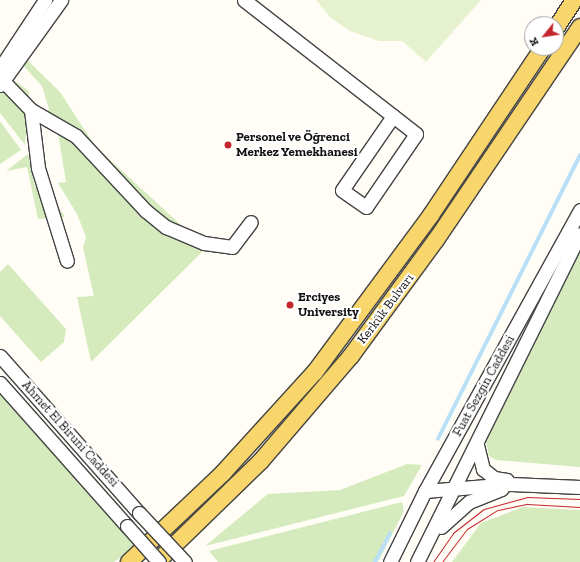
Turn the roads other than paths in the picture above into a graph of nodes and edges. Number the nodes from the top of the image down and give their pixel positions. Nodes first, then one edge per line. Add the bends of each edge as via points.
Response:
1 (45, 0) edge
2 (61, 0) edge
3 (244, 0) edge
4 (574, 0) edge
5 (564, 16) edge
6 (580, 27) edge
7 (538, 56) edge
8 (1, 78) edge
9 (31, 110) junction
10 (393, 116) junction
11 (580, 210) edge
12 (251, 222) dead end
13 (580, 234) edge
14 (67, 261) dead end
15 (0, 356) edge
16 (0, 382) edge
17 (477, 445) junction
18 (532, 485) junction
19 (580, 487) edge
20 (456, 488) junction
21 (425, 491) junction
22 (428, 542) junction
23 (129, 562) edge
24 (158, 562) edge
25 (186, 562) edge
26 (390, 562) edge
27 (417, 562) edge

1 - 8 street
2 - 8 street
3 - 10 street
4 - 5 main road
6 - 24 main road, Kerkük Bulvarı via 409,279 352,356 261,460
7 - 23 main road, Kerkük Bulvarı via 431,215 315,372 223,474
8 - 9 street
9 - 12 street via 72,132 146,211 177,233 204,243 232,246
9 - 14 street via 36,161
10 - 10 street via 342,190 366,207 416,134
11 - 21 street, Fuat Sezgin Caddesi
13 - 17 street, Fuat Sezgin Caddesi
15 - 25 street, Ahmet El Biruni Caddesi, bridge via 139,513
16 - 24 street, Ahmet El Biruni Caddesi, bridge
17 - 18 street via 480,464 494,478
17 - 20 street, Fuat Sezgin Caddesi
18 - 19 street
18 - 20 street
18 - 22 street via 496,489 469,502
20 - 21 street
20 - 22 street, Fuat Sezgin Caddesi
21 - 26 street, Fuat Sezgin Caddesi
22 - 27 street, Fuat Sezgin Caddesi

